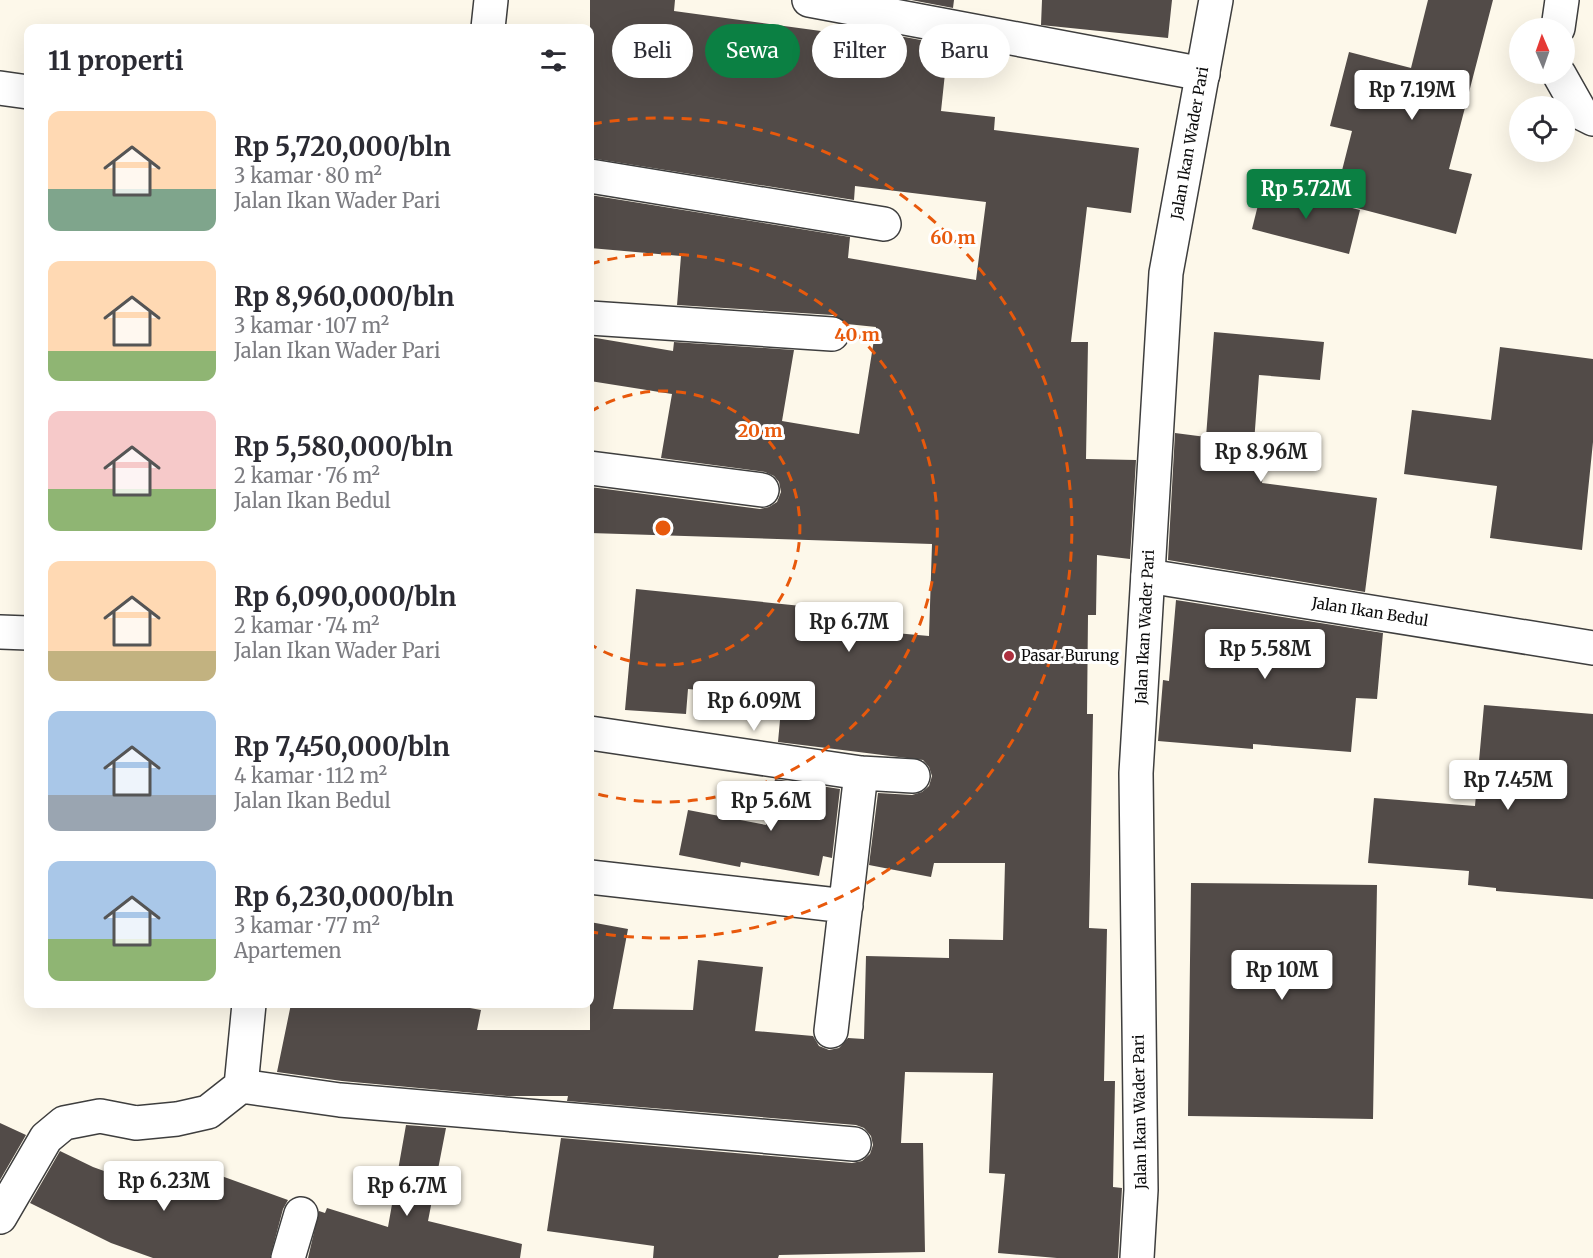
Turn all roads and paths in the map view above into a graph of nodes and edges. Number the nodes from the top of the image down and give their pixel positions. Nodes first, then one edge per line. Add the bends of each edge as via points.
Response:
1 (491, 0) edge
2 (809, 0) edge
3 (1216, 0) edge
4 (1562, 0) edge
5 (1559, 18) edge
6 (488, 24) edge
7 (1203, 74) junction
8 (1565, 84) edge
9 (0, 88) edge
10 (24, 91) edge
11 (1593, 119) edge
12 (594, 177) edge
13 (884, 224) dead end
14 (594, 318) edge
15 (832, 334) dead end
16 (594, 469) edge
17 (762, 490) dead end
18 (1148, 576) junction
19 (0, 632) edge
20 (24, 633) edge
21 (1593, 648) edge
22 (594, 734) edge
23 (861, 773) junction
24 (914, 776) dead end
25 (594, 877) edge
26 (846, 906) junction
27 (249, 1008) edge
28 (831, 1031) dead end
29 (241, 1086) junction
30 (854, 1144) dead end
31 (2, 1210) edge
32 (301, 1214) dead end
33 (288, 1258) edge
34 (1137, 1258) edge

1 - 6 street
2 - 7 street
3 - 7 street, Jalan Ikan Wader Pari
4 - 5 street
7 - 18 street, Jalan Ikan Wader Pari via 1166,273
8 - 11 street via 1581,113
9 - 10 street
12 - 13 street
14 - 15 street
16 - 17 street
18 - 21 street, Jalan Ikan Bedul
18 - 34 street, Jalan Ikan Wader Pari via 1136,773 1141,1191
19 - 20 street
22 - 23 street
23 - 24 street
23 - 26 street
25 - 26 street
26 - 28 street
27 - 29 street
29 - 30 street via 340,1100
29 - 31 street via 208,1112 177,1119 136,1123 100,1116 64,1123 46,1138
32 - 33 street

